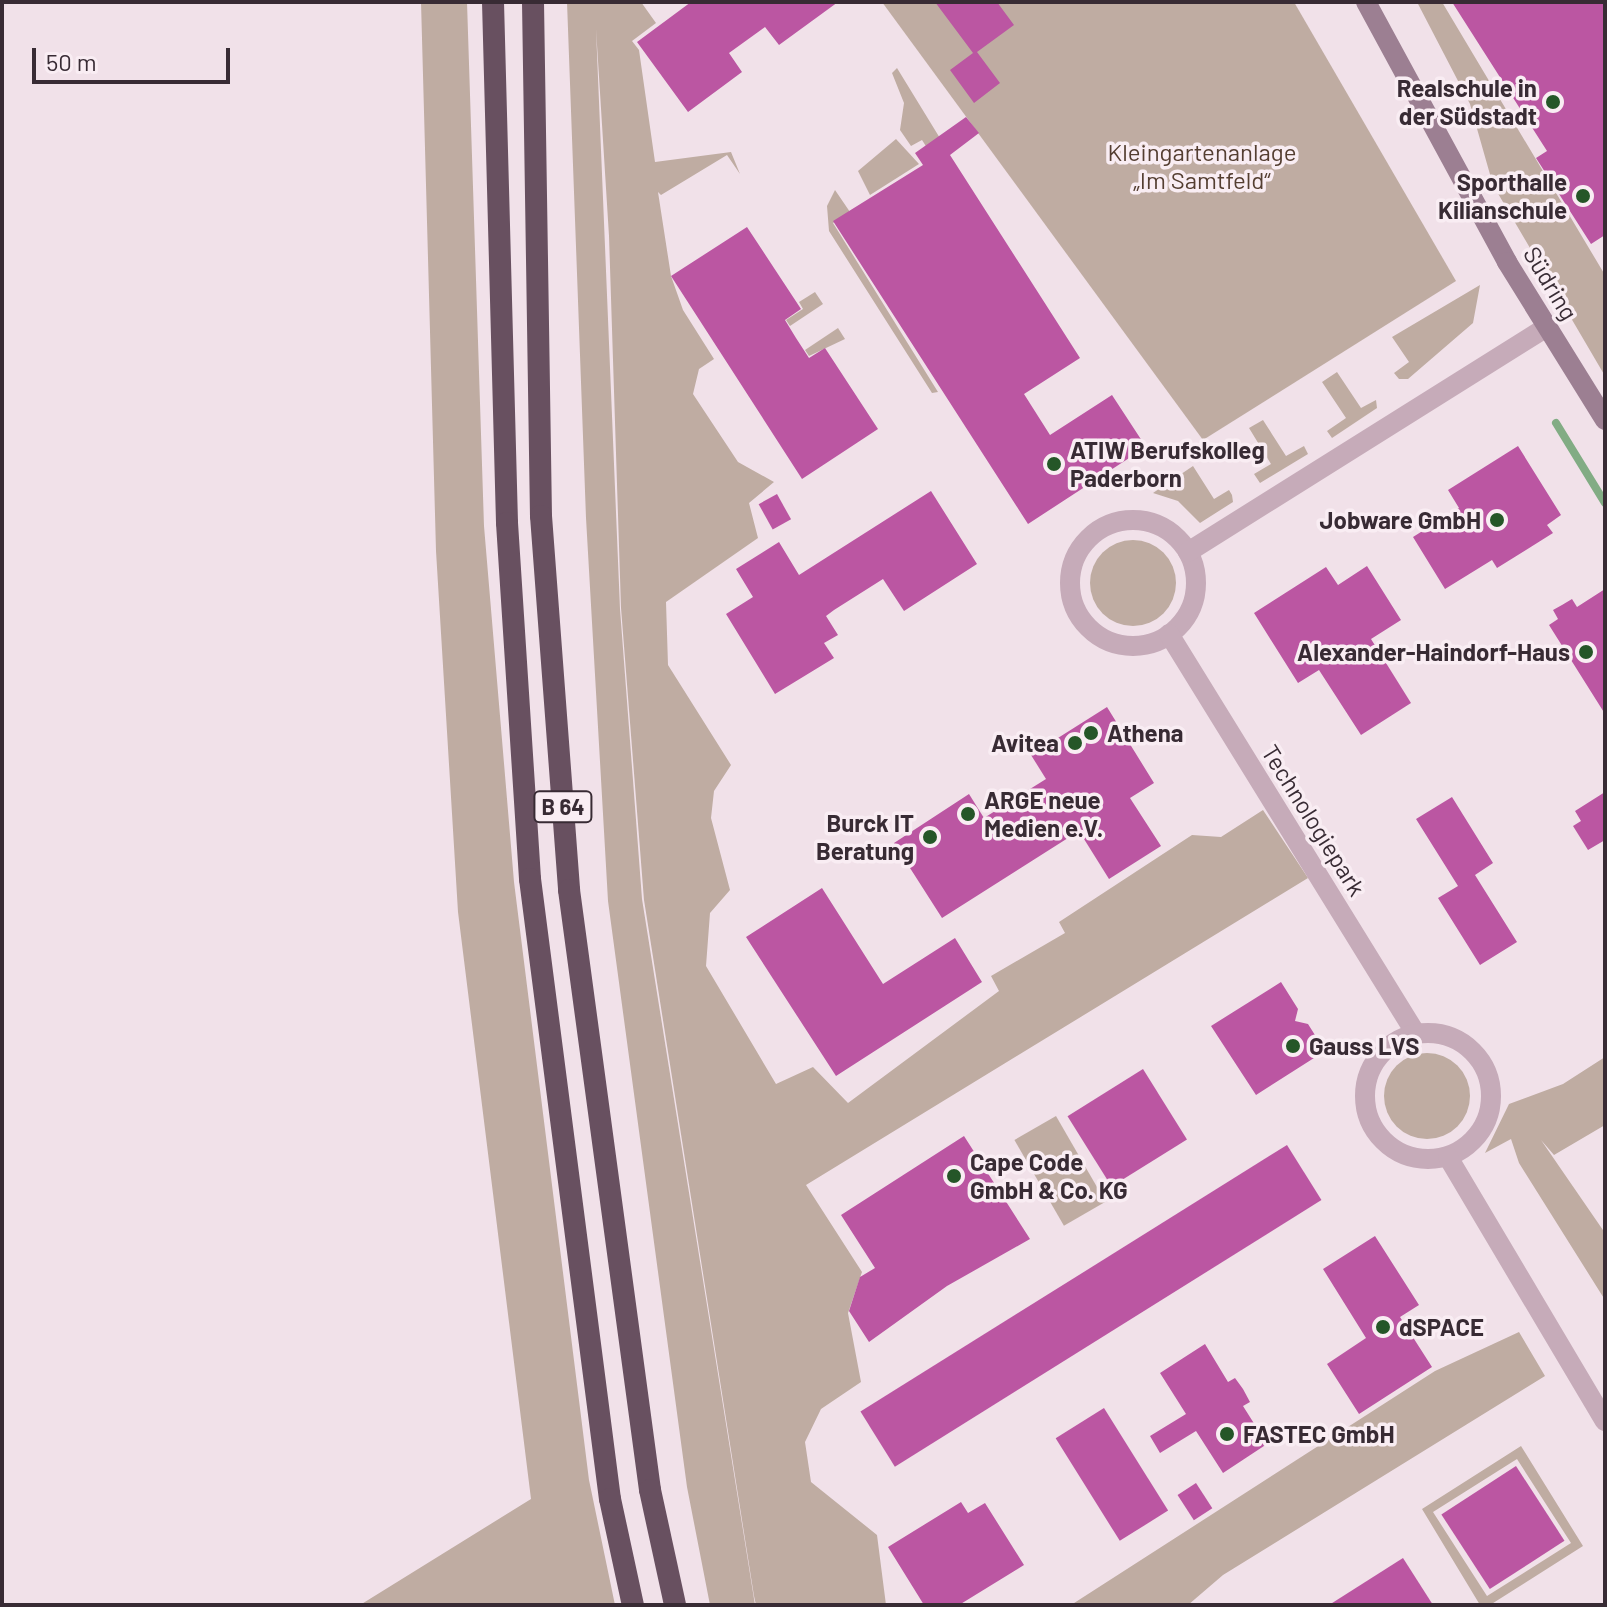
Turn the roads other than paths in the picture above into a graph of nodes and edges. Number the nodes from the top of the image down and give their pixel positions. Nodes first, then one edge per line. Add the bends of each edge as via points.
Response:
1 (493, 2) edge
2 (533, 2) edge
3 (1366, 2) edge
4 (1547, 327) junction
5 (1605, 420) edge
6 (1188, 552) junction
7 (1169, 634) junction
8 (1415, 1033) junction
9 (1448, 1157) junction
10 (1605, 1421) edge
11 (633, 1605) edge
12 (675, 1605) edge

1 - 11 highway, B 64 via 507,523 530,879 610,1499
2 - 12 highway, B 64 via 541,516 569,890 650,1490
3 - 4 main road, Südring
4 - 5 main road, Südring
4 - 6 street
6 - 7 street via 1196,583 1194,599
6 - 7 street via 1165,528 1133,520 1087,539 1072,568 1076,608 1103,638 1134,646
7 - 8 street, Technologiepark
8 - 9 street via 1441,1034 1466,1045 1489,1080 1491,1103 1478,1135
8 - 9 street via 1394,1041 1375,1060 1364,1086 1365,1108 1379,1138 1413,1158
9 - 10 street

